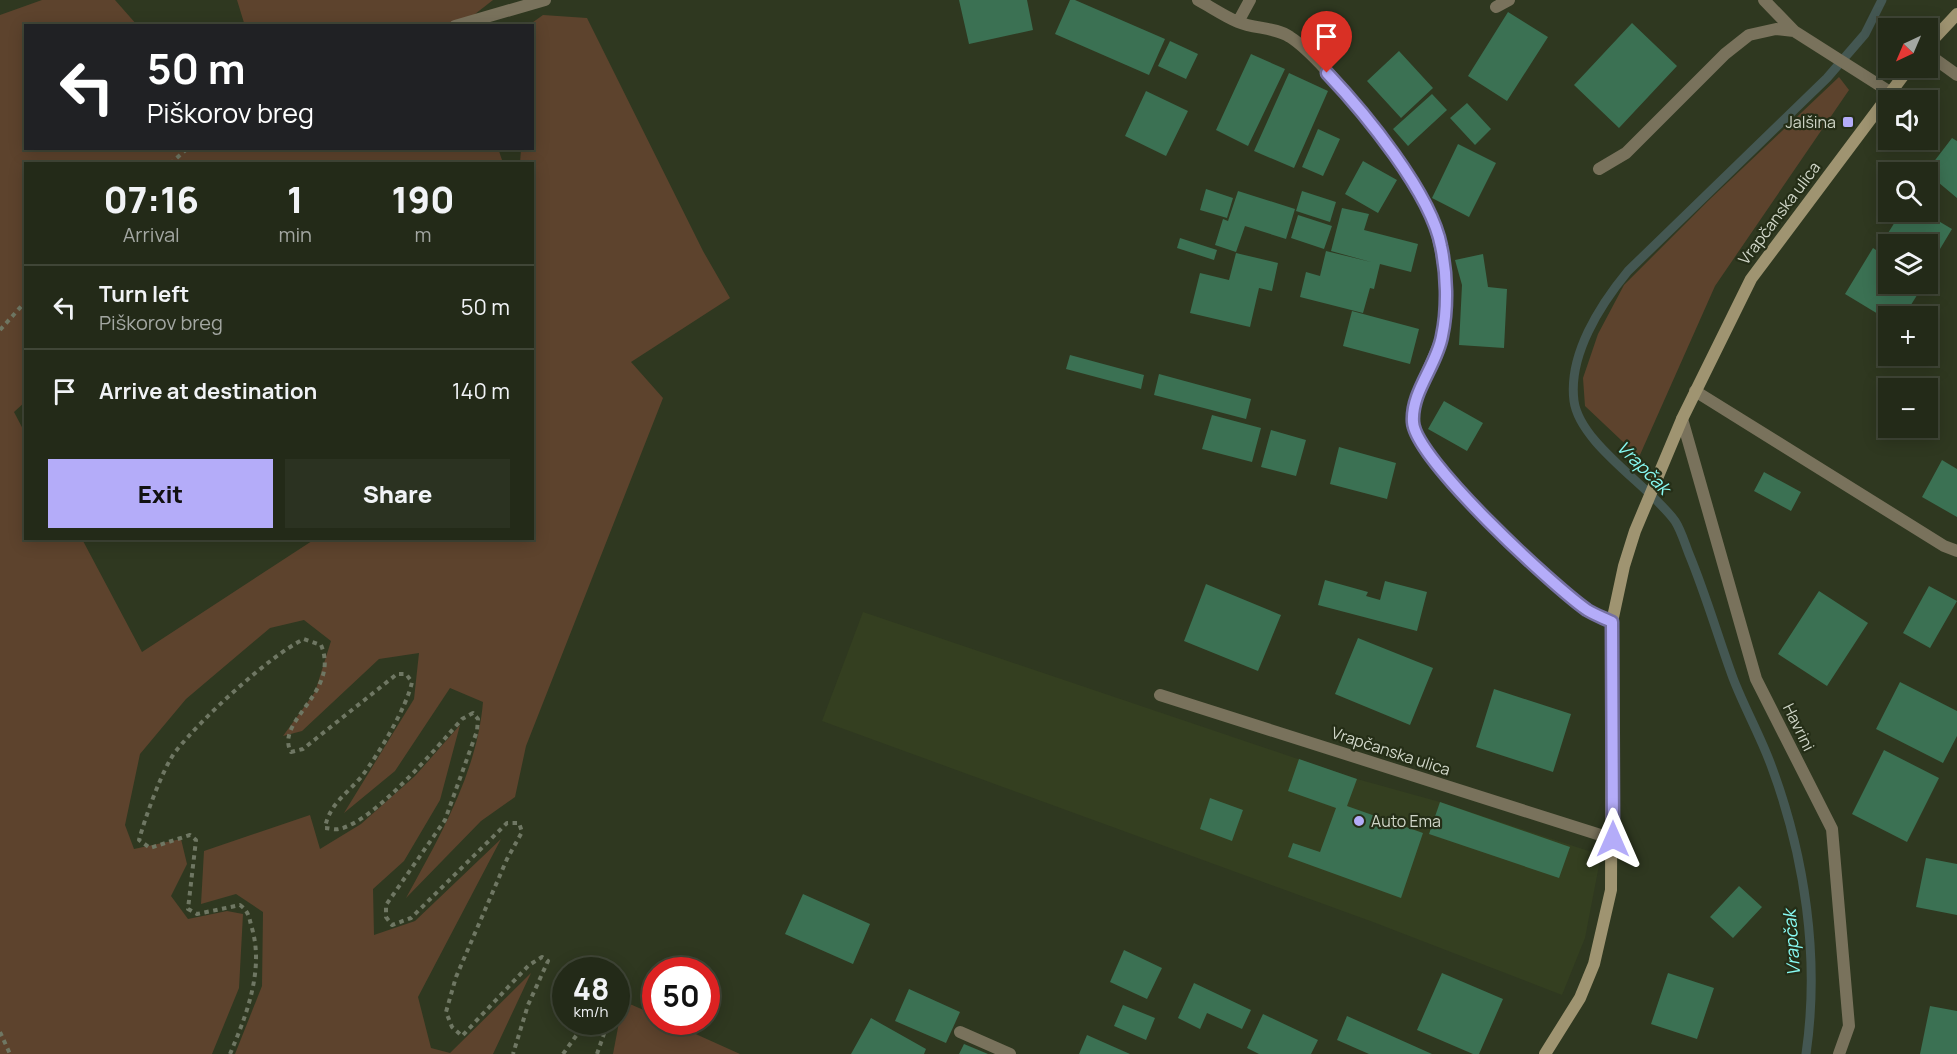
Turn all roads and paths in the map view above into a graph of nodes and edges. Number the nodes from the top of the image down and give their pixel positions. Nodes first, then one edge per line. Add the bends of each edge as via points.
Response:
1 (545, 0) edge
2 (1198, 0) edge
3 (1250, 0) edge
4 (1509, 0) edge
5 (1764, 0) edge
6 (1496, 7) dead end
7 (1957, 14) edge
8 (1239, 22) junction
9 (462, 24) edge
10 (1794, 31) junction
11 (1938, 34) edge
12 (1938, 61) edge
13 (1957, 75) edge
14 (1902, 78) edge
15 (1887, 90) edge
16 (1892, 90) edge
17 (1878, 108) edge
18 (186, 150) edge
19 (172, 162) edge
20 (1599, 169) dead end
21 (24, 302) edge
22 (0, 330) edge
23 (1695, 391) junction
24 (1682, 418) junction
25 (1957, 550) edge
26 (1612, 622) junction
27 (1160, 695) dead end
28 (1613, 839) junction
29 (0, 1032) edge
30 (960, 1032) dead end
31 (577, 1035) edge
32 (604, 1035) edge
33 (10, 1054) edge
34 (230, 1054) edge
35 (513, 1054) edge
36 (563, 1054) edge
37 (597, 1054) edge
38 (1010, 1054) edge
39 (1545, 1054) edge
40 (1839, 1054) edge

1 - 9 street
2 - 8 street
3 - 8 street
4 - 6 street
5 - 10 street
7 - 11 main road
8 - 26 street via 1289,36 1313,58 1378,135 1415,187 1432,219 1441,246 1446,314 1442,340 1415,405 1413,423 1423,448 1513,544 1588,611
10 - 15 street
10 - 20 street via 1776,29 1749,34 1626,153
12 - 13 street
14 - 16 main road, Vrapčanska ulica
17 - 23 main road, Vrapčanska ulica via 1751,279
18 - 19 path
21 - 22 path
23 - 24 main road, Vrapčanska ulica
23 - 25 street via 1944,546
24 - 26 main road, Vrapčanska ulica via 1624,566
24 - 40 street, Havrini via 1756,679 1832,829 1849,1026
26 - 28 main road, Vrapčanska ulica
27 - 28 street, Vrapčanska ulica
28 - 39 main road, Vrapčanska ulica via 1611,890 1594,964 1580,998
29 - 33 path
30 - 38 street
31 - 36 path
32 - 37 path
34 - 35 path via 255,982 256,941 247,910 240,906 197,914 188,909 195,860 195,840 189,835 150,848 139,840 175,752 287,648 304,639 321,645 324,652 322,684 289,732 287,744 291,752 303,749 397,674 406,674 412,682 409,699 363,775 327,813 325,828 339,829 368,813 410,777 462,719 473,713 478,719 445,820 386,905 386,917 392,925 411,918 507,823 519,823 522,831 456,977 446,1012 452,1027 462,1036 529,965 542,957 548,961 528,1005

